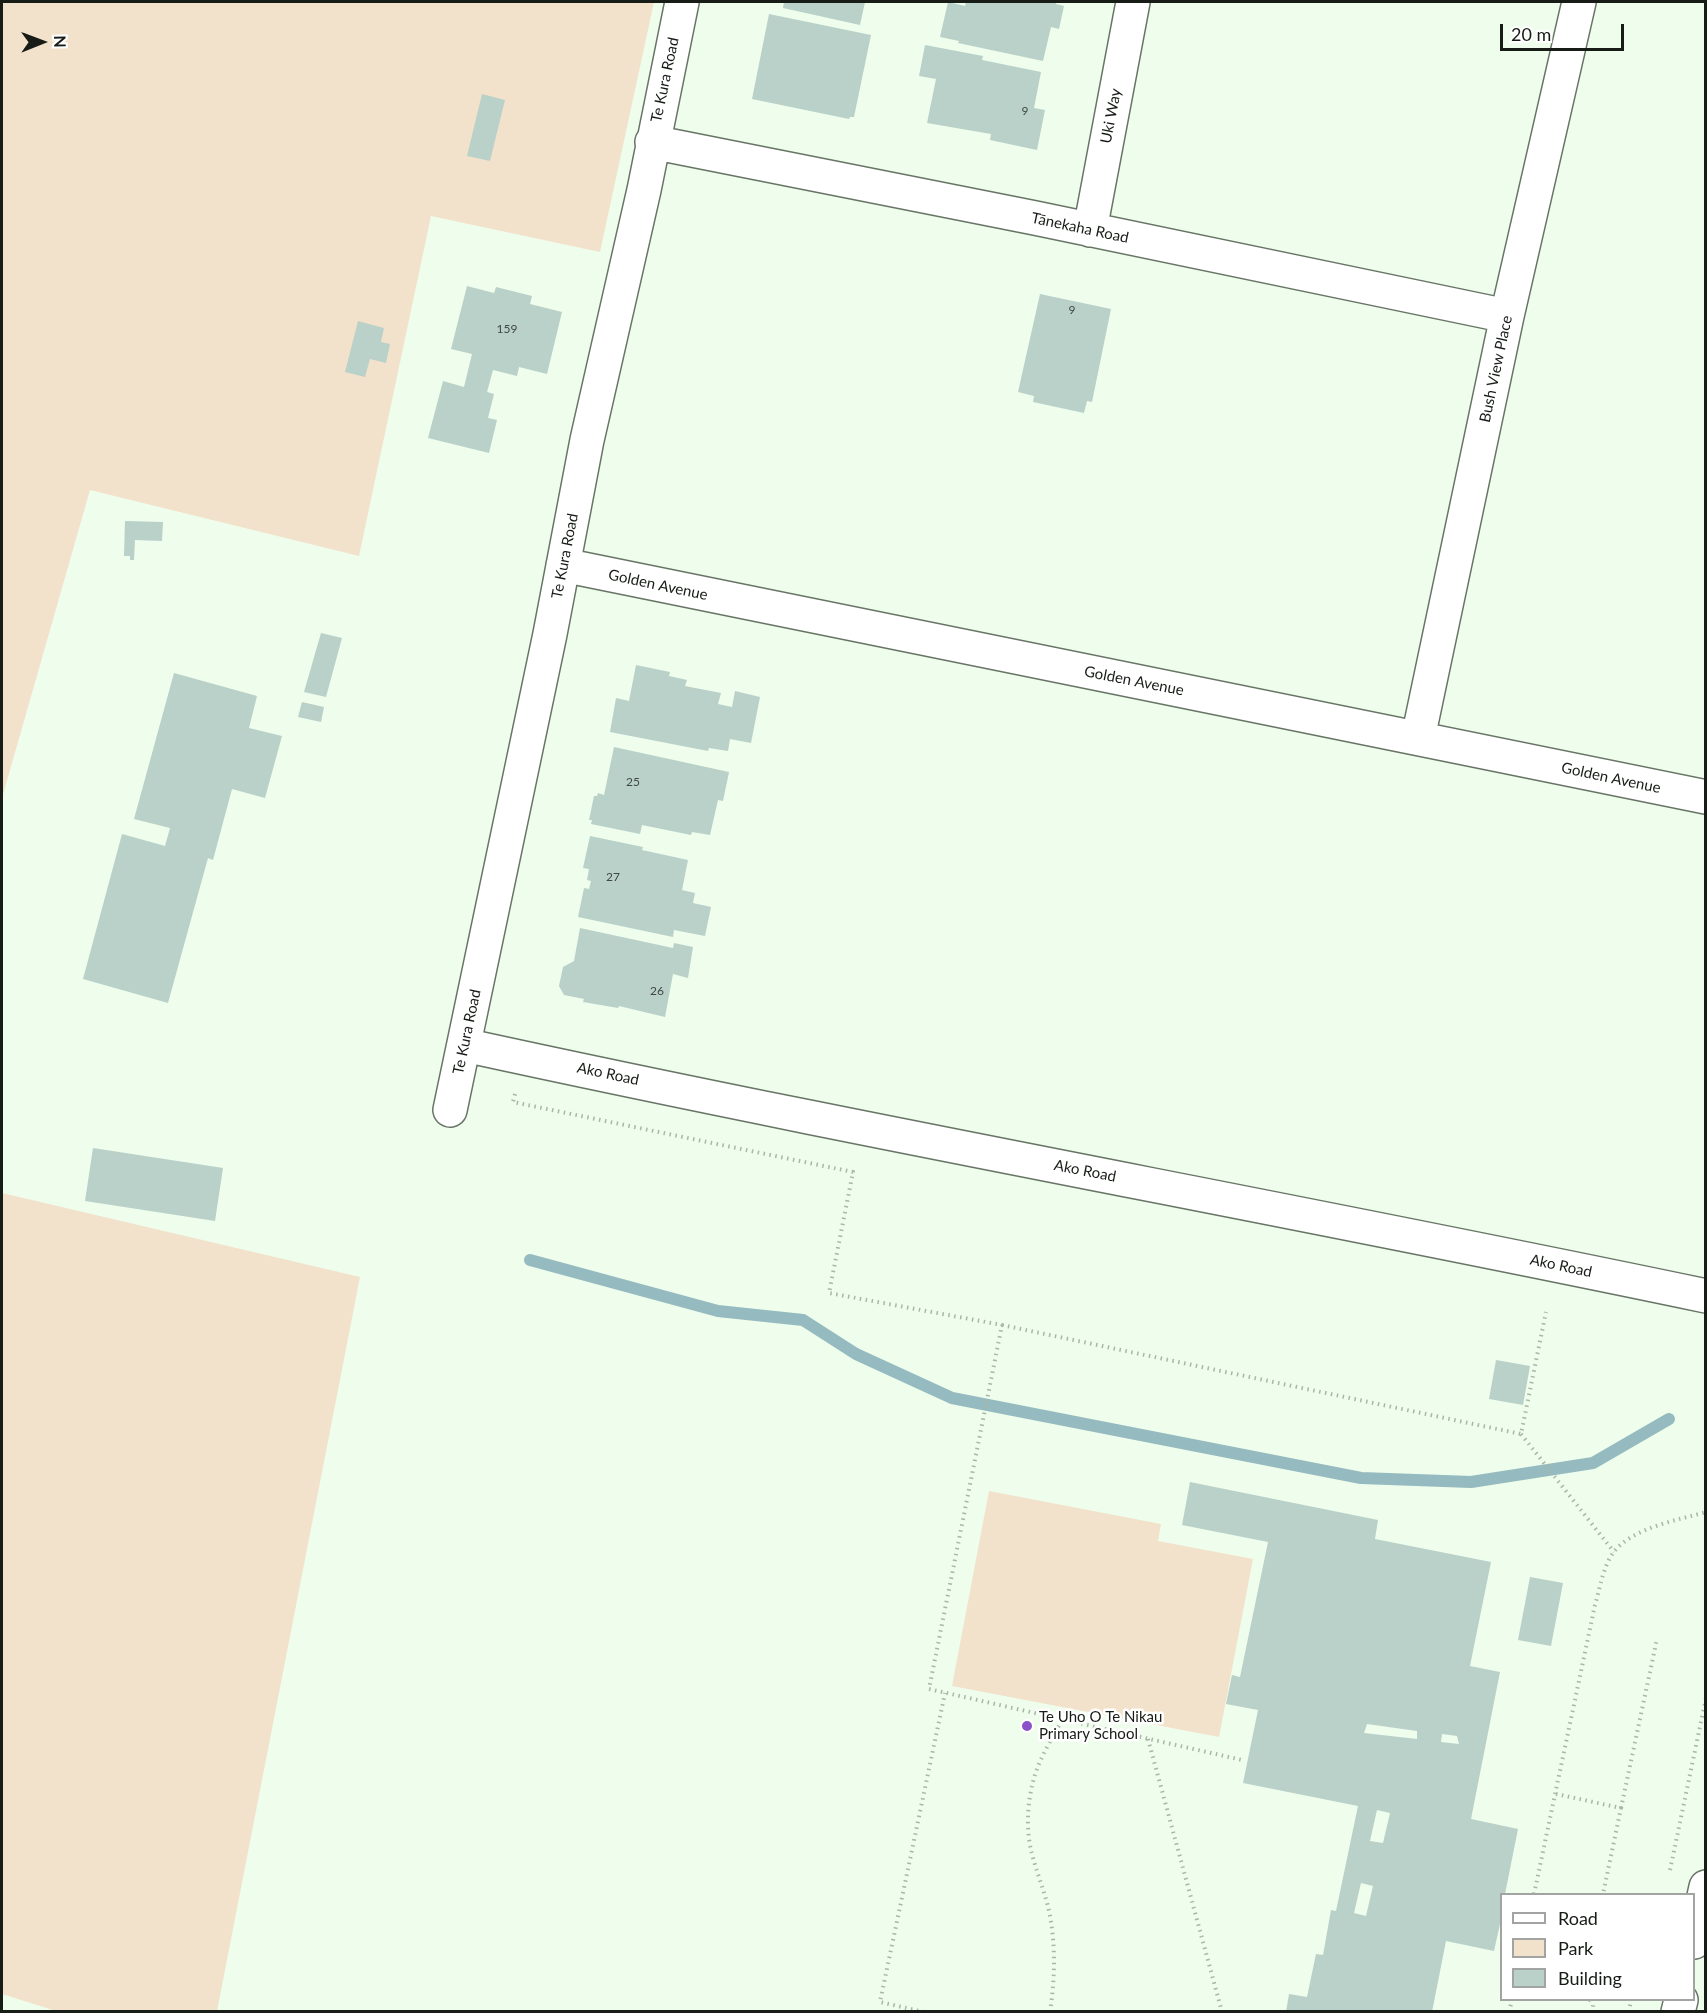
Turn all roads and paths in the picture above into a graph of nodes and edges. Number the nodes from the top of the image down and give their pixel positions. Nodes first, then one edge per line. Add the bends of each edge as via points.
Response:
1 (682, 2) edge
2 (1133, 2) edge
3 (1579, 2) edge
4 (652, 142) junction
5 (1090, 230) junction
6 (1507, 316) junction
7 (563, 565) junction
8 (1418, 738) junction
9 (1706, 797) edge
10 (464, 1044) junction
11 (515, 1092) dead end
12 (450, 1110) dead end
13 (1706, 1296) edge
14 (1546, 1312) dead end
15 (1002, 1325) junction
16 (1521, 1434) junction
17 (1706, 1512) edge
18 (1614, 1552) junction
19 (1657, 1639) dead end
20 (945, 1693) junction
21 (1706, 1698) edge
22 (1062, 1720) junction
23 (1148, 1739) junction
24 (1242, 1760) dead end
25 (1556, 1794) junction
26 (1621, 1808) junction
27 (1669, 1871) dead end
28 (1706, 1887) edge
29 (1534, 1893) edge
30 (1603, 1893) edge
31 (1695, 1937) edge
32 (924, 2012) edge
33 (1050, 2012) edge
34 (1222, 2012) edge

1 - 4 street, Te Kura Road
2 - 5 street, Uki Way
3 - 6 street, Bush View Place
4 - 5 street, Tānekaha Road
4 - 7 street, Te Kura Road
5 - 6 street, Tānekaha Road
6 - 8 street, Bush View Place
7 - 8 street, Golden Avenue
7 - 10 street, Te Kura Road
8 - 9 street, Golden Avenue
10 - 12 street, Te Kura Road
10 - 13 street, Ako Road
11 - 15 path via 513,1102 853,1172 828,1293
14 - 16 path
15 - 16 path
15 - 20 path via 929,1689
16 - 18 path
17 - 18 path via 1645,1531
18 - 25 path via 1595,1605
19 - 26 path
20 - 22 path
20 - 32 path via 880,2002
21 - 27 path
22 - 23 path
22 - 33 path via 1033,1780 1029,1805 1028,1832 1049,1911 1054,1948
23 - 24 path
23 - 34 path
25 - 26 path
25 - 29 path
26 - 30 path
28 - 31 street

